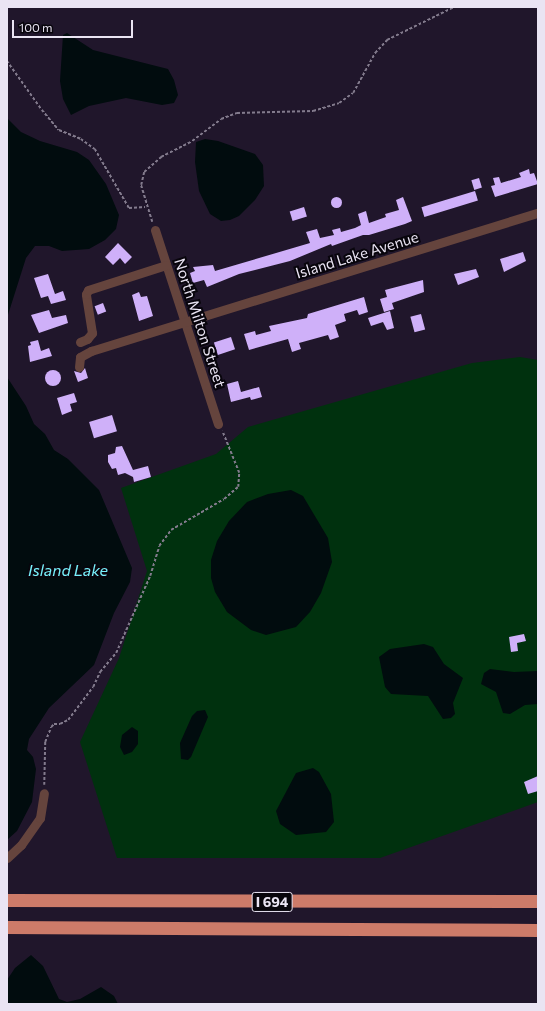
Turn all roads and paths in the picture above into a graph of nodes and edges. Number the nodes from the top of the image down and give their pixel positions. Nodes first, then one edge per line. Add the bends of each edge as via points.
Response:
1 (454, 7) edge
2 (7, 60) edge
3 (146, 206) junction
4 (538, 213) edge
5 (155, 230) joint
6 (166, 265) junction
7 (185, 323) junction
8 (80, 342) dead end
9 (79, 367) dead end
10 (218, 424) joint
11 (44, 793) joint
12 (7, 858) edge
13 (7, 900) edge
14 (538, 901) edge
15 (7, 927) edge
16 (538, 930) edge

1 - 3 path via 387,40 376,53 353,93 339,103 313,111 237,113 221,119 192,141 161,157 144,172 141,185
2 - 3 path via 42,110 64,133 81,139 95,149 129,208
3 - 5 path
4 - 7 street, Island Lake Avenue
5 - 6 street, North Milton Street
6 - 7 street, North Milton Street
6 - 8 street via 88,290 86,294 92,333
7 - 9 street, Island Lake Avenue via 91,351 80,357
7 - 10 street, North Milton Street
10 - 11 path via 239,473 238,487 224,499 171,530 159,546 150,576 116,653 68,720 54,724 45,742
11 - 12 street via 40,818 21,845
13 - 14 highway, I 694
15 - 16 highway, I 694

